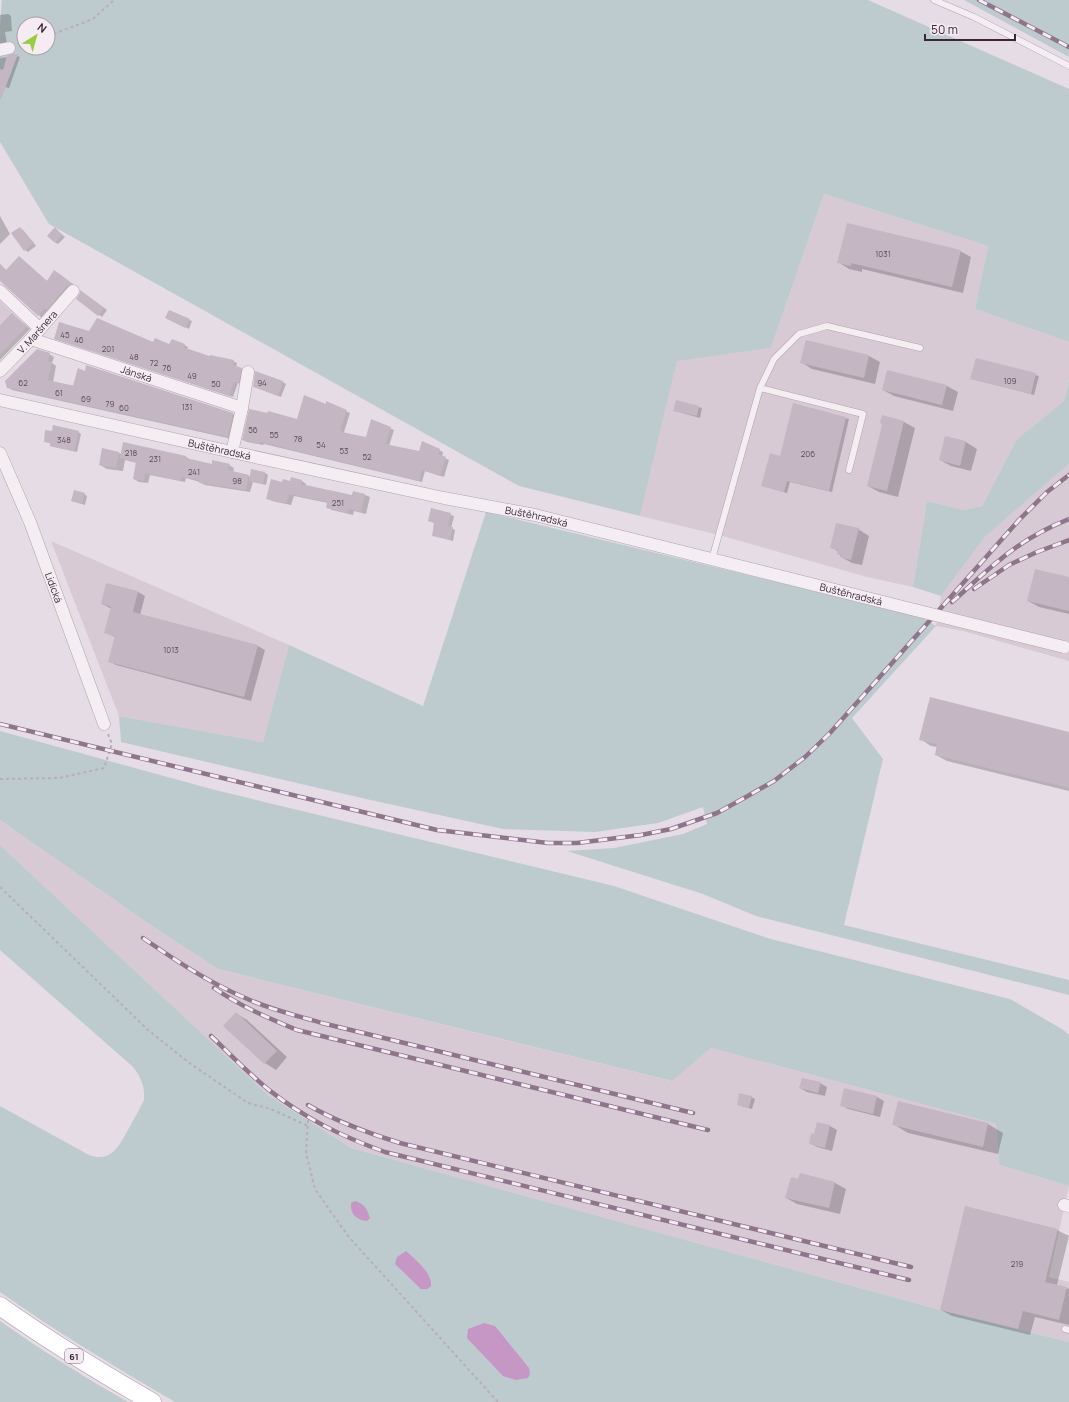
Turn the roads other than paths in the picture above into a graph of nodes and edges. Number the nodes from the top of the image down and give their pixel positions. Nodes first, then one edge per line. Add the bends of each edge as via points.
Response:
1 (934, 0) edge
2 (1069, 66) edge
3 (0, 291) edge
4 (73, 291) dead end
5 (40, 329) junction
6 (31, 339) junction
7 (920, 348) dead end
8 (0, 371) edge
9 (248, 372) dead end
10 (760, 388) junction
11 (0, 400) edge
12 (242, 408) junction
13 (232, 452) junction
14 (0, 453) edge
15 (849, 470) dead end
16 (712, 559) junction
17 (1067, 647) edge
18 (104, 724) road end
19 (0, 1306) edge
20 (152, 1402) edge

1 - 2 lane via 974,17
3 - 5 street
4 - 5 street, V. Maršnera
5 - 6 street, V. Maršnera
6 - 8 street, V. Maršnera
6 - 12 street, Jánská
7 - 10 lane via 827,326 799,334 774,359
9 - 12 street
10 - 15 lane via 863,414
10 - 16 lane
11 - 13 street, Buštěhradská
12 - 13 street
13 - 16 street, Buštěhradská via 535,515
14 - 18 street, Lidická via 30,522
16 - 17 street, Buštěhradská, bridge
19 - 20 main road, 61 via 35,1331

